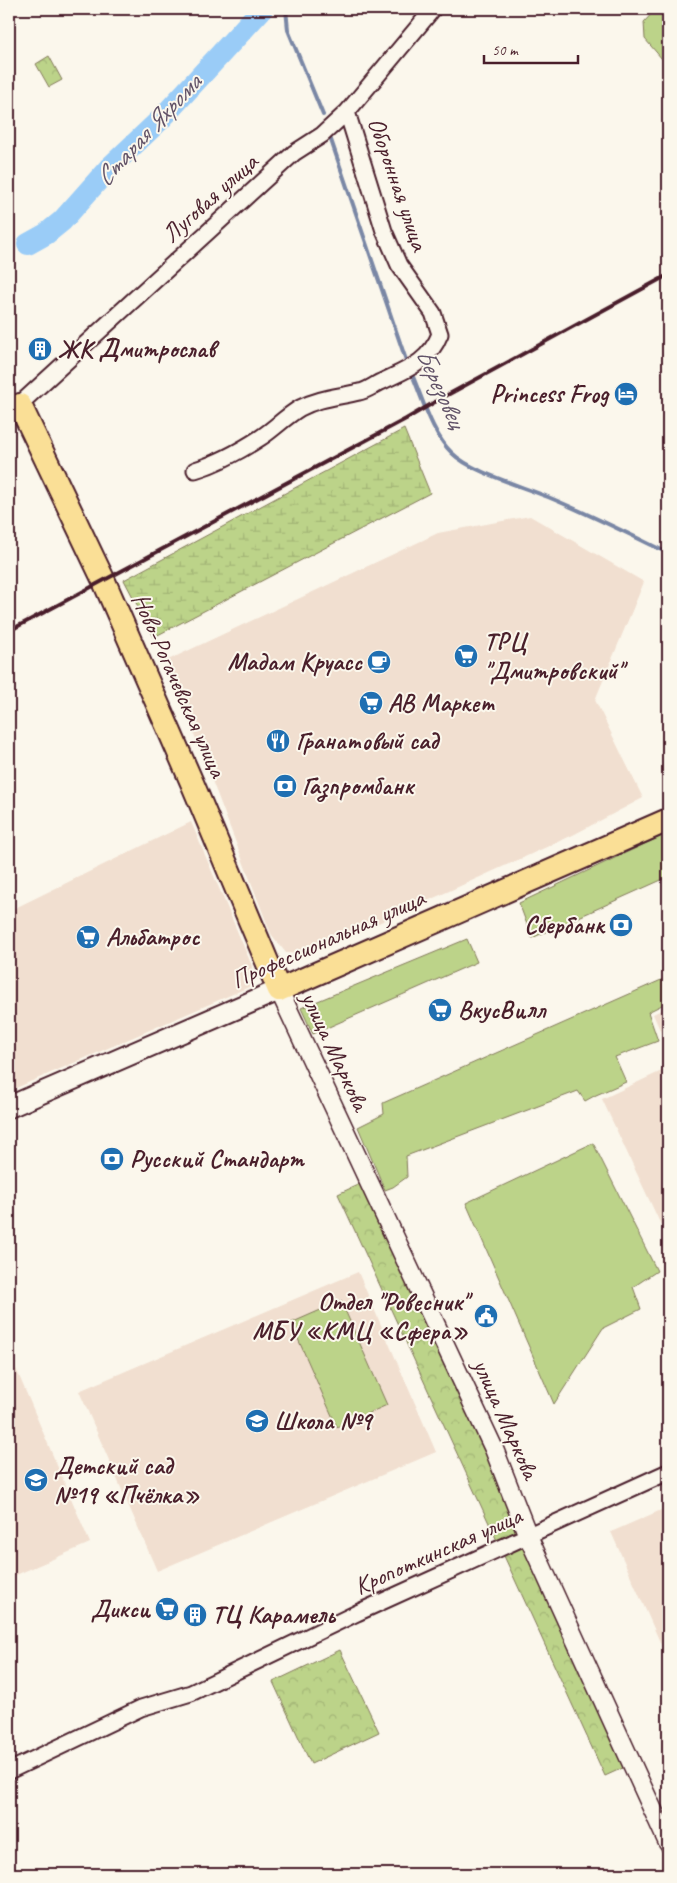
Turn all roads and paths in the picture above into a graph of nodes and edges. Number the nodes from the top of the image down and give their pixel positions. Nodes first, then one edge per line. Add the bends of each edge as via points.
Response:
1 (433, 9) edge
2 (347, 112) junction
3 (14, 409) edge
4 (195, 470) dead end
5 (668, 820) edge
6 (279, 990) junction
7 (9, 1108) edge
8 (668, 1472) edge
9 (528, 1536) junction
10 (9, 1771) edge
11 (668, 1843) edge

1 - 2 street, Луговая улица
2 - 3 street, Луговая улица via 322,135 294,153
2 - 4 street, Оборонная улица via 384,231 398,265 433,313 440,334 436,346 410,369 361,392 324,398 301,408 215,464
3 - 6 main road, Ново-Рогачевская улица via 103,579
5 - 6 main road, Профессиональная улица
6 - 7 main road, Профессиональная улица
6 - 9 street, улица Маркова via 494,1449
8 - 9 street, Кропоткинская улица
9 - 10 street, Кропоткинская улица via 191,1693 142,1708
9 - 11 street, улица Маркова

